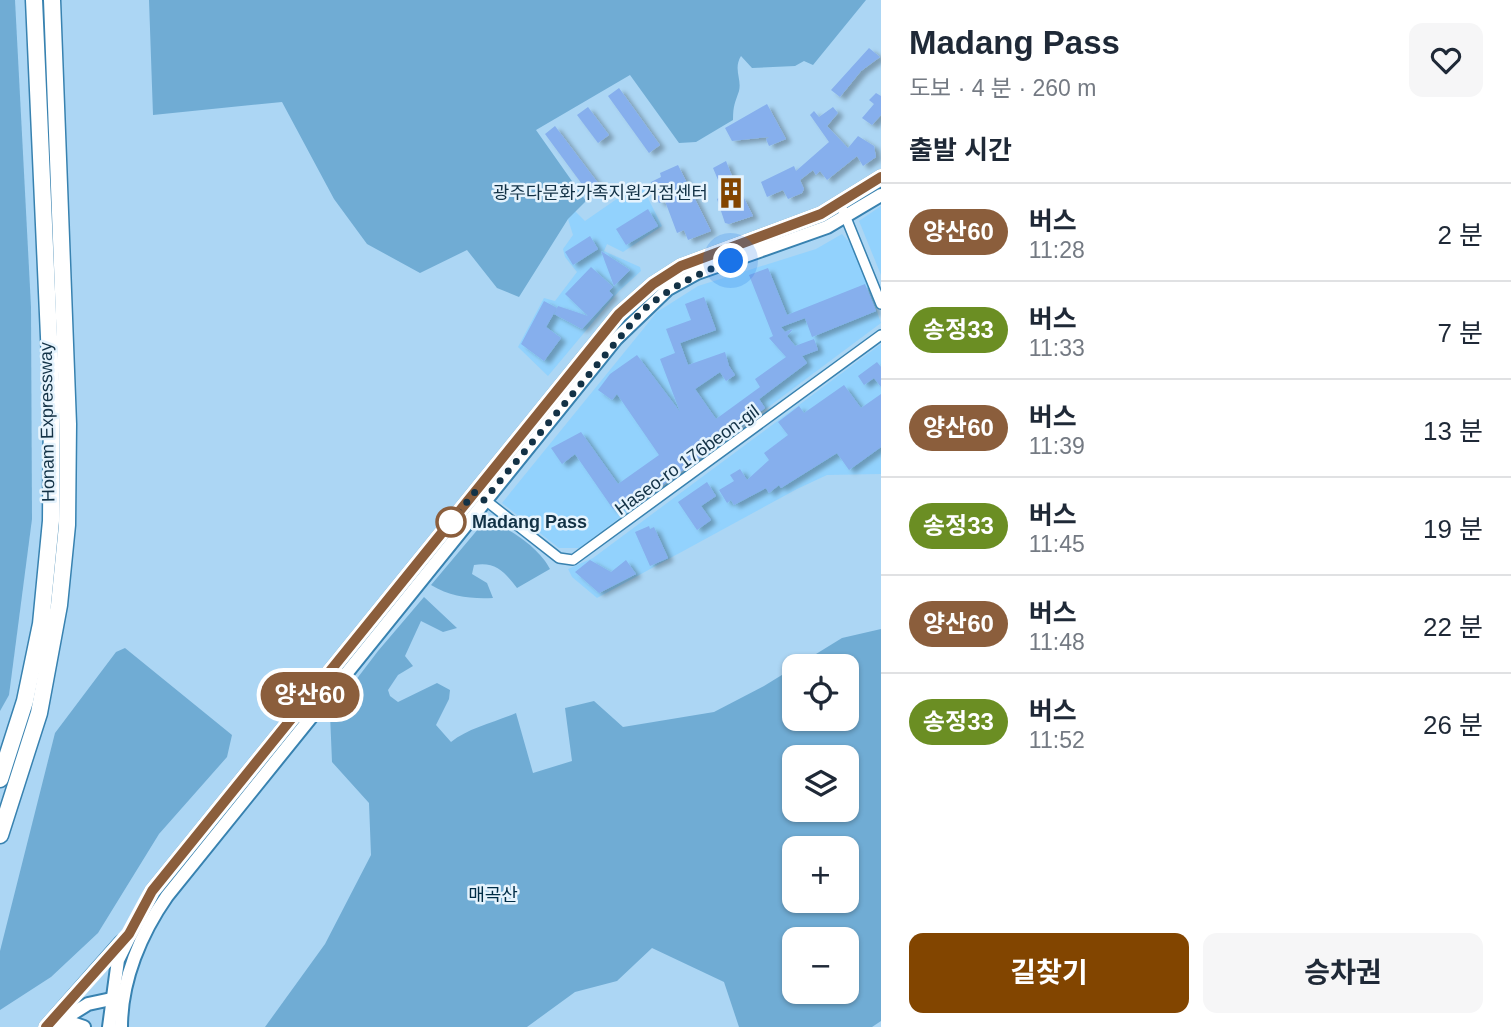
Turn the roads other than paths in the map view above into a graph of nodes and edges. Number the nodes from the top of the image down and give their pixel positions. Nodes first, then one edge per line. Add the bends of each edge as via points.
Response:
1 (25, 0) edge
2 (34, 0) edge
3 (52, 0) edge
4 (881, 177) edge
5 (881, 195) edge
6 (840, 203) junction
7 (43, 207) junction
8 (848, 217) junction
9 (881, 304) edge
10 (881, 335) edge
11 (480, 496) junction
12 (0, 779) edge
13 (0, 835) edge
14 (129, 934) junction
15 (125, 996) junction
16 (111, 999) junction
17 (48, 1027) edge
18 (61, 1027) edge
19 (84, 1027) edge
20 (109, 1027) edge
21 (121, 1027) edge

1 - 7 highway
2 - 7 highway, Honam Expressway
3 - 13 highway, Honam Expressway via 67,525 59,605 39,713
4 - 6 main road
5 - 8 main road
6 - 8 street
6 - 11 main road via 681,266 653,284 619,314
7 - 12 highway, Honam Expressway via 52,417 48,566 25,701
8 - 9 street
8 - 11 main road via 788,243 697,273 668,289 616,339
10 - 11 street, Haseo-ro 176beon-gil via 573,560 559,558
11 - 14 main road via 152,891
11 - 15 main road via 147,924
14 - 16 main road via 118,960
14 - 17 main road
15 - 16 main road
15 - 21 main road
16 - 17 main road via 88,1004
16 - 20 main road
18 - 19 main road via 72,1023

